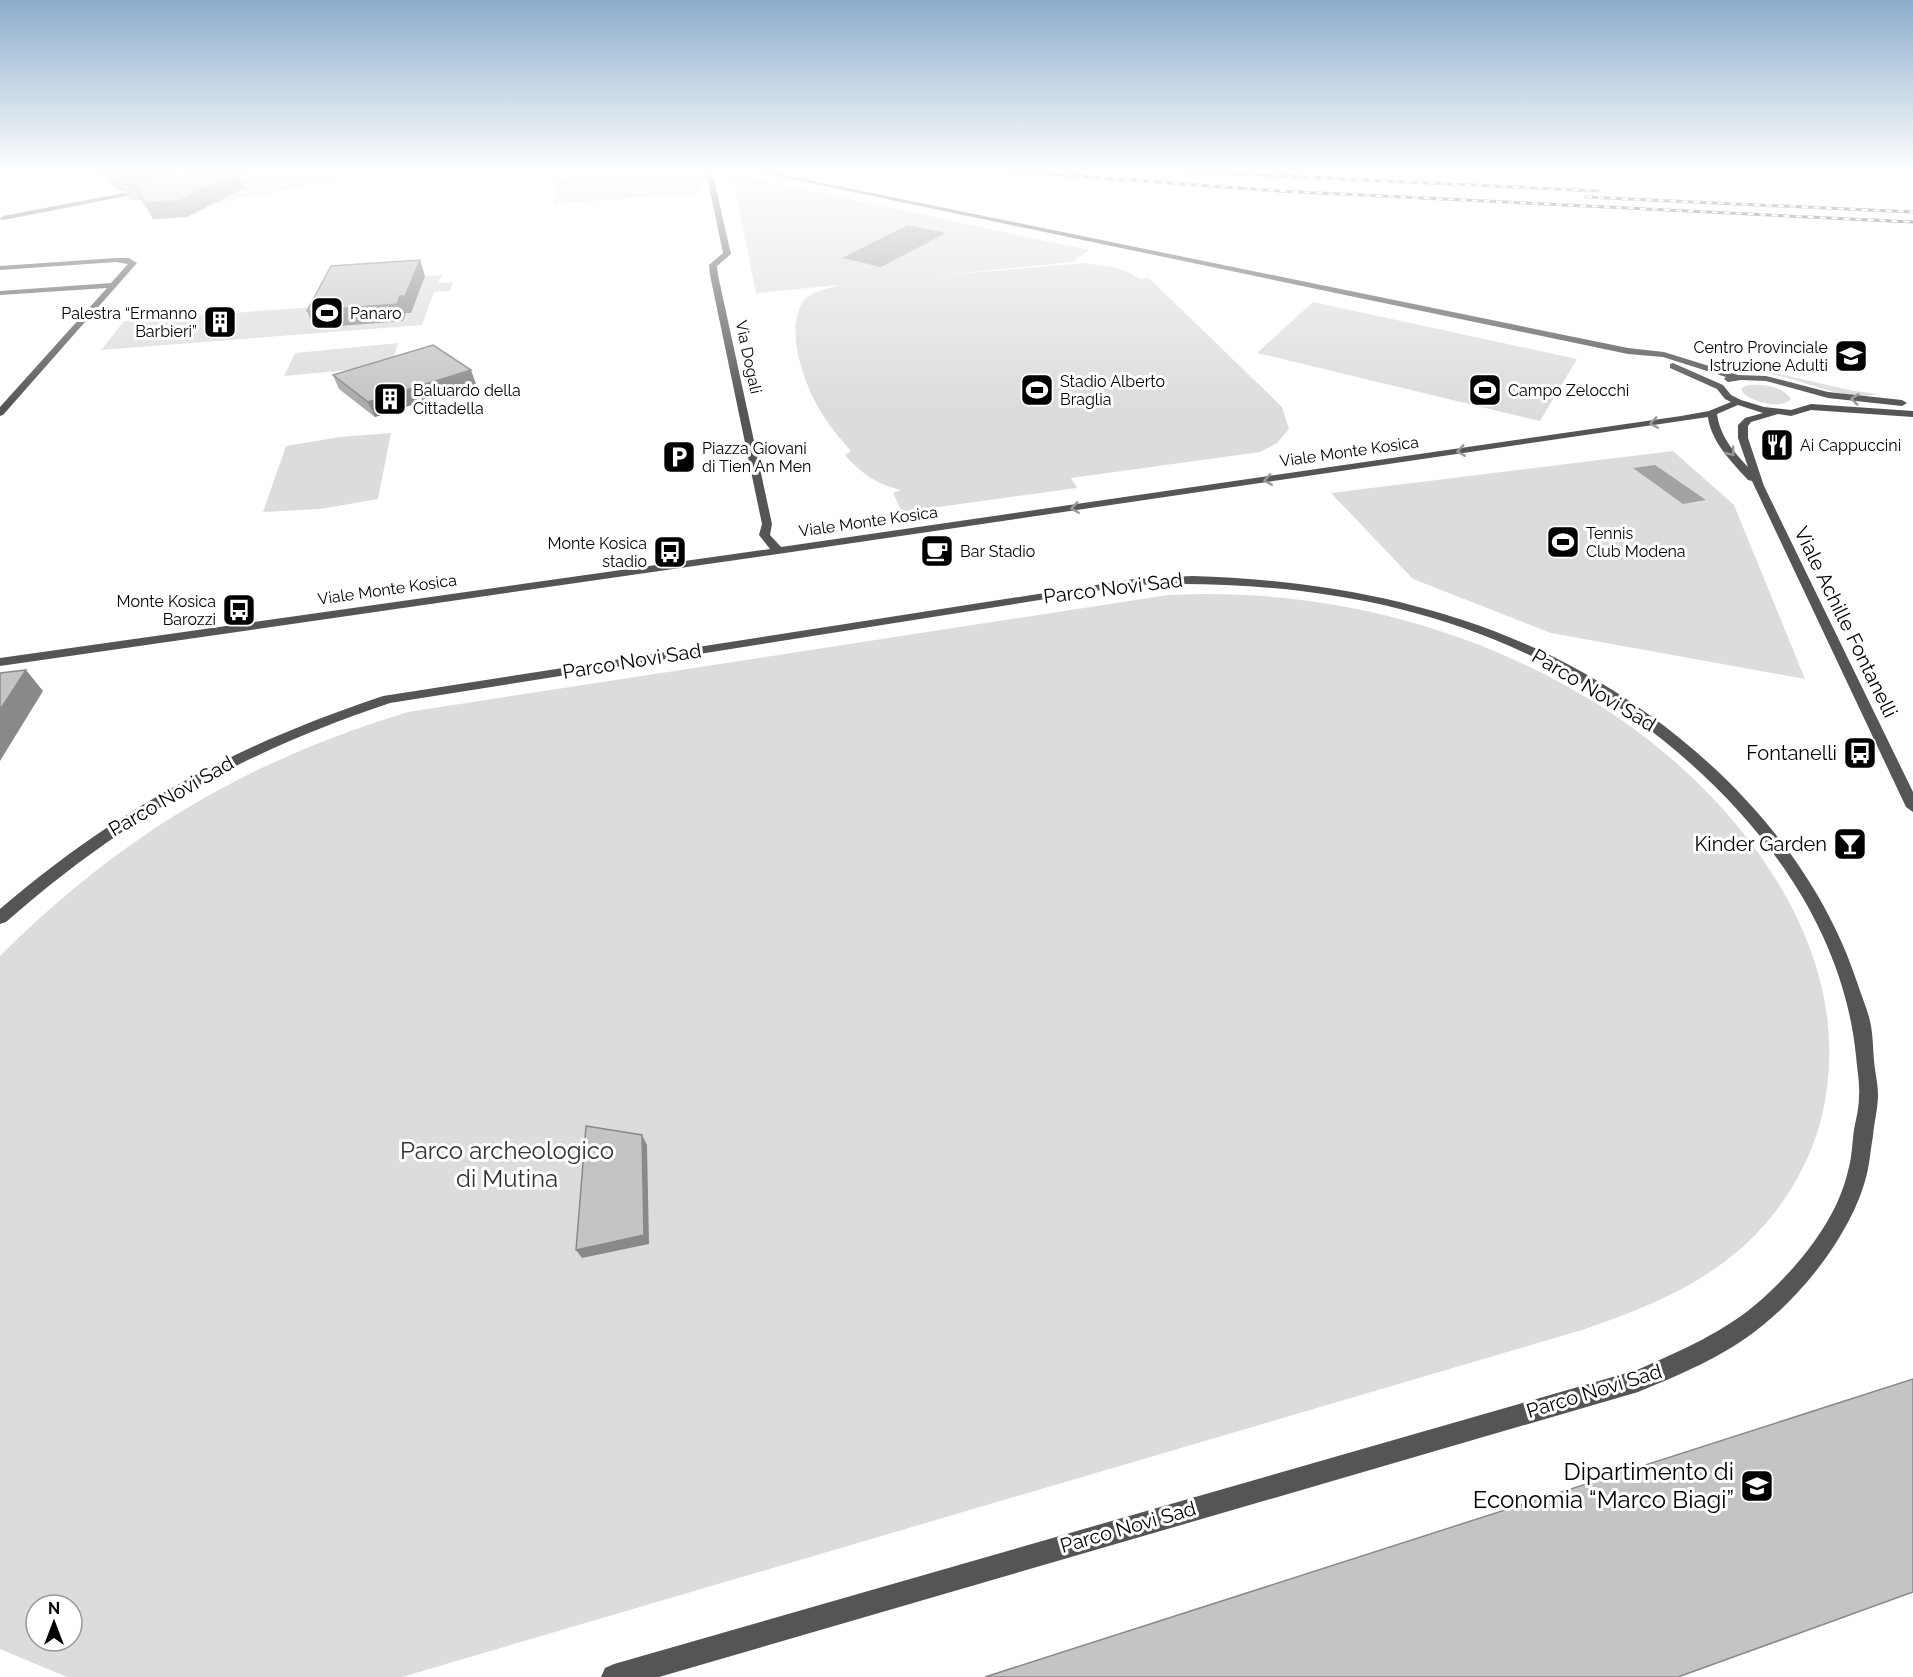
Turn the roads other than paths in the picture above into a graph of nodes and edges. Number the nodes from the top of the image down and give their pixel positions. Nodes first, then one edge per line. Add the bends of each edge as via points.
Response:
1 (726, 249) edge
2 (1135, 249) edge
3 (0, 268) edge
4 (113, 285) junction
5 (0, 292) edge
6 (1628, 351) junction
7 (1736, 377) junction
8 (1790, 385) junction
9 (1720, 387) junction
10 (1738, 402) junction
11 (1913, 404) edge
12 (1811, 407) junction
13 (1776, 412) junction
14 (0, 413) edge
15 (1712, 413) junction
16 (1913, 414) edge
17 (1759, 486) junction
18 (778, 551) junction
19 (0, 662) edge
20 (1913, 807) edge
21 (0, 918) edge
22 (614, 1677) edge

1 - 18 street, Via Dogali via 727,255 713,265 714,275 767,524 764,535
2 - 6 street
3 - 4 street via 131,261
4 - 5 street
4 - 14 street
6 - 7 street via 1664,355
6 - 9 street
7 - 8 street
7 - 9 street via 1724,380
11 -> 8 street via 1825,395
8 - 12 street via 1810,397
9 - 10 street
10 - 13 street
10 - 15 street, Viale Monte Kosica
12 - 13 street
12 - 16 street
13 - 17 street, Viale Achille Fontanelli via 1743,425 1743,438
15 -> 17 street, Viale Achille Fontanelli via 1712,423 1722,441
15 -> 18 street, Viale Monte Kosica
17 - 20 street, Viale Achille Fontanelli
18 - 19 street, Viale Monte Kosica
21 - 22 street, Parco Novi Sad via 107,833 197,778 287,735 388,699 1134,582 1212,578 1321,587 1395,603 1469,626 1543,658 1615,698 1688,751 1754,814 1783,849 1832,927 1850,969 1866,1023 1871,1104 1865,1150 1850,1197 1826,1242 1792,1284 1750,1322 1698,1354 1638,1381

